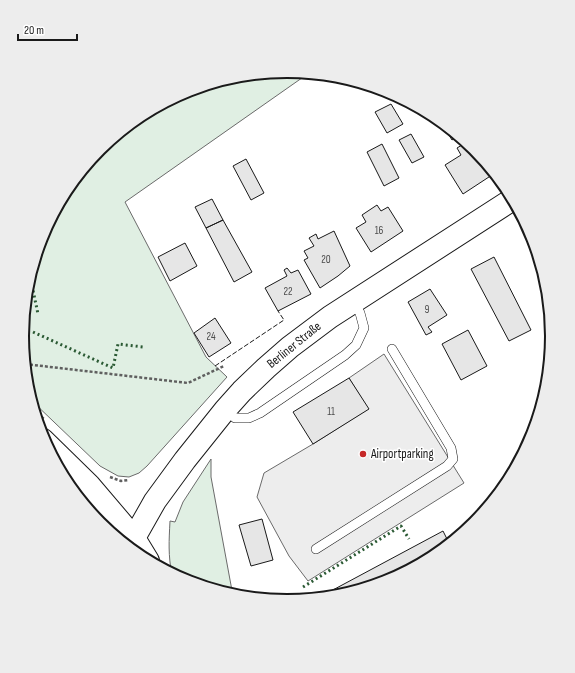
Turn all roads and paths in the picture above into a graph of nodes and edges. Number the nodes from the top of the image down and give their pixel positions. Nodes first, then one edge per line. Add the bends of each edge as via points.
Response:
1 (508, 202) edge
2 (353, 302) junction
3 (392, 349) dead end
4 (31, 365) edge
5 (224, 366) dead end
6 (225, 410) junction
7 (58, 455) edge
8 (131, 543) edge
9 (132, 544) edge
10 (316, 550) dead end

1 - 2 main road, Berliner Straße
2 - 6 main road, Berliner Straße via 290,347 256,377
2 - 6 lane via 360,313 364,328 356,345 345,355 260,413 249,418 235,418
3 - 10 lane via 452,448 453,459 447,466
4 - 5 path via 188,383
6 - 9 main road, Berliner Straße via 155,501
7 - 8 main road via 89,485

